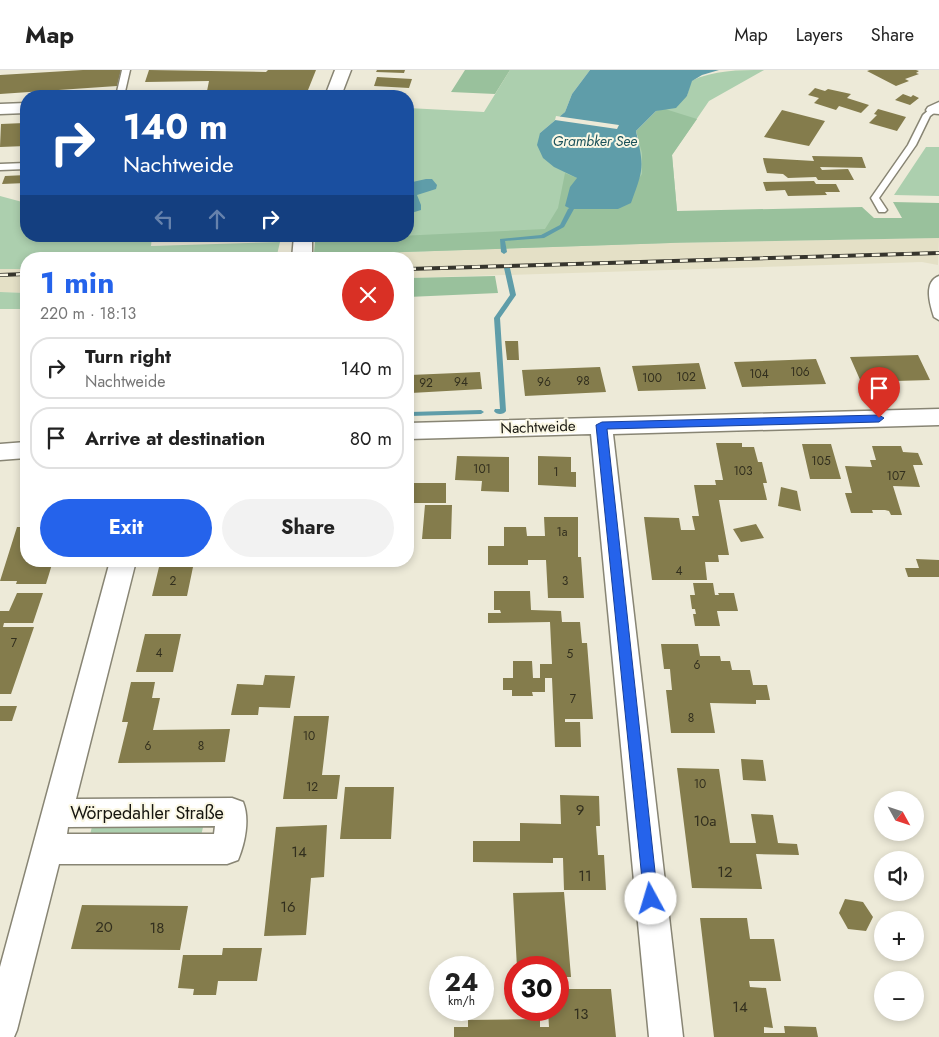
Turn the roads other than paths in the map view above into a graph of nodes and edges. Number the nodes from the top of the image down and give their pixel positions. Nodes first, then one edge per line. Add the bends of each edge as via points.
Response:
1 (126, 70) edge
2 (343, 70) edge
3 (121, 90) edge
4 (335, 90) edge
5 (20, 108) edge
6 (937, 108) edge
7 (0, 109) edge
8 (20, 166) edge
9 (0, 167) edge
10 (882, 210) dead end
11 (939, 279) edge
12 (939, 317) edge
13 (939, 417) edge
14 (602, 425) junction
15 (414, 431) edge
16 (20, 450) edge
17 (0, 452) edge
18 (121, 567) edge
19 (58, 813) junction
20 (48, 849) junction
21 (0, 1030) edge
22 (666, 1037) edge

1 - 3 lane
2 - 4 street
5 - 7 street
6 - 10 lane via 927,115 912,146 875,198
8 - 9 lane
11 - 12 lane via 934,286 933,297
13 - 14 street, Nachtweide
14 - 15 street, Nachtweide
14 - 22 street
16 - 17 street
18 - 19 street, Wörpedahler Straße
19 - 20 street, Wörpedahler Straße
19 - 20 street, Wörpedahler Straße via 232,812 227,849
20 - 21 street, Wörpedahler Straße

